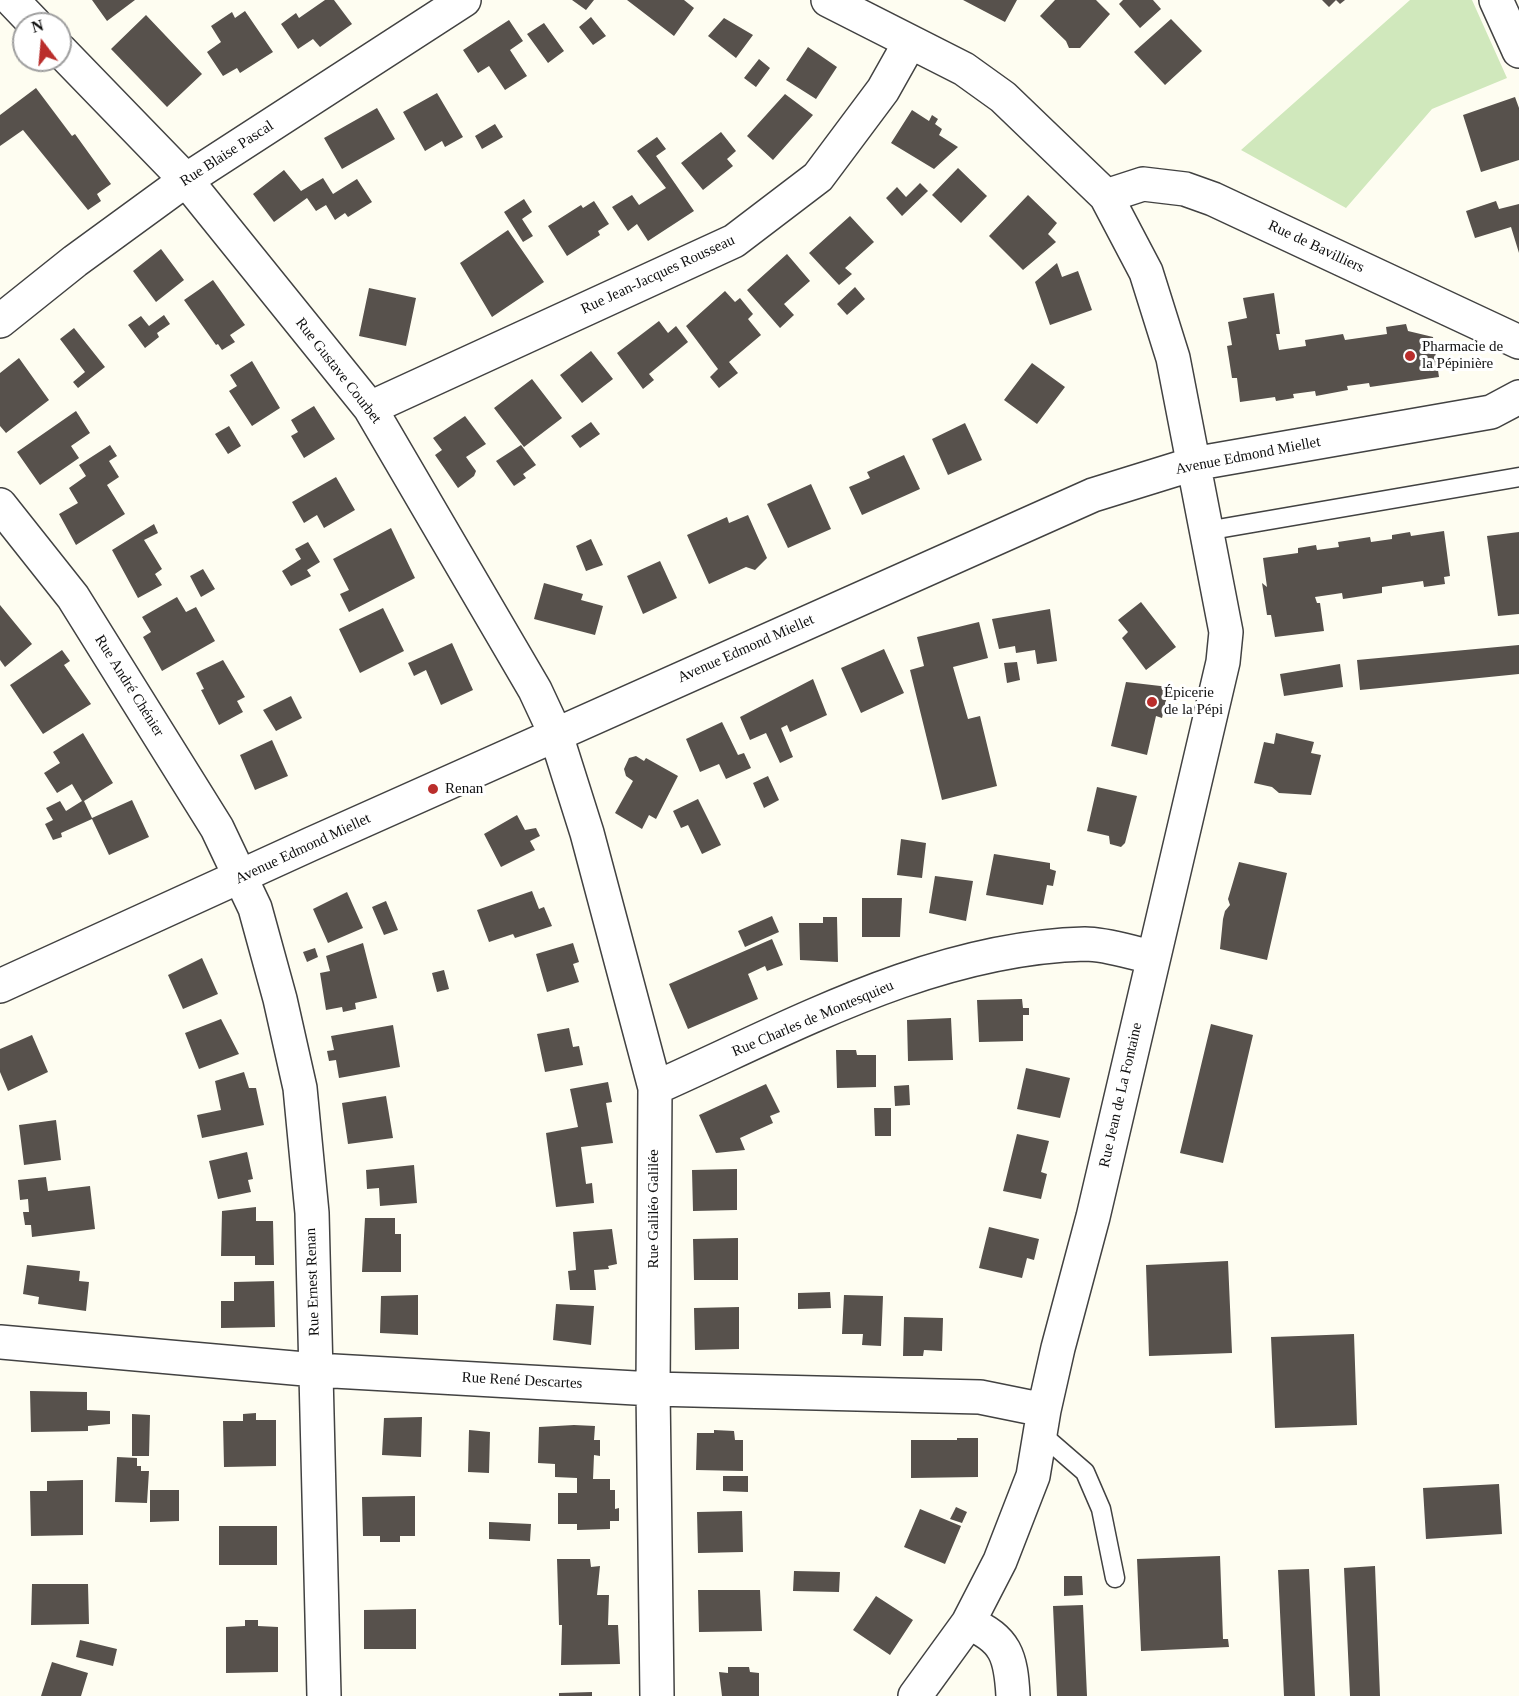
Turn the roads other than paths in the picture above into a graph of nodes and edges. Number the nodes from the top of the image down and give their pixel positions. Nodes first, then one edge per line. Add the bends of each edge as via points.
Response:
1 (12, 0) edge
2 (464, 0) edge
3 (828, 0) edge
4 (1496, 0) edge
5 (24, 12) edge
6 (910, 42) junction
7 (1519, 51) edge
8 (72, 62) edge
9 (186, 180) junction
10 (1106, 196) junction
11 (0, 321) edge
12 (1519, 342) edge
13 (1519, 397) edge
14 (370, 408) junction
15 (1193, 464) junction
16 (1519, 477) edge
17 (0, 506) edge
18 (1206, 531) junction
19 (556, 735) junction
20 (241, 878) junction
21 (1153, 957) junction
22 (0, 986) edge
23 (655, 1088) junction
24 (0, 1342) edge
25 (316, 1370) junction
26 (653, 1389) junction
27 (1042, 1421) junction
28 (1115, 1578) dead end
29 (968, 1623) junction
30 (324, 1696) edge
31 (657, 1696) edge
32 (915, 1696) edge
33 (1013, 1696) edge

1 - 5 street
2 - 9 street, Rue Blaise Pascal
3 - 6 street
4 - 7 street
6 - 10 street via 964,69 1003,97
6 - 14 street, Rue Jean-Jacques Rousseau via 883,90 818,177 734,241
8 - 9 street, Rue Gustave Courbet
9 - 11 street, Rue Blaise Pascal
9 - 14 street, Rue Gustave Courbet
10 - 12 street, Rue de Bavilliers via 1143,184 1185,189
10 - 15 street via 1146,272 1173,358
13 - 15 street, Avenue Edmond Miellet via 1491,412
14 - 19 street, Rue Gustave Courbet via 535,690
15 - 18 street, Rue Jean de La Fontaine
15 - 19 street, Avenue Edmond Miellet via 1093,495
16 - 18 lane
17 - 20 street, Rue André Chénier via 73,597 217,828
18 - 21 street, Rue Jean de La Fontaine via 1226,632 1223,662
19 - 20 street, Avenue Edmond Miellet
19 - 23 street, Rue Galiléo Galilée via 587,833
20 - 22 street, Avenue Edmond Miellet
20 - 25 street, Rue Ernest Renan via 255,908 300,1088 312,1213
21 - 23 street, Rue Charles de Montesquieu via 1087,944 977,957 873,992
21 - 27 street, Rue Jean de La Fontaine
23 - 26 street, Rue Galiléo Galilée
24 - 25 street, Rue René Descartes
25 - 26 street, Rue René Descartes
25 - 30 street, Rue Ernest Renan
26 - 27 street, Rue René Descartes via 980,1397
26 - 31 street, Rue Galiléo Galilée
27 - 28 lane via 1085,1472 1101,1509
27 - 29 street, Rue Jean de La Fontaine via 1033,1476 1000,1561
29 - 32 street, Rue Jean de La Fontaine
29 - 33 street via 996,1637 1011,1667

